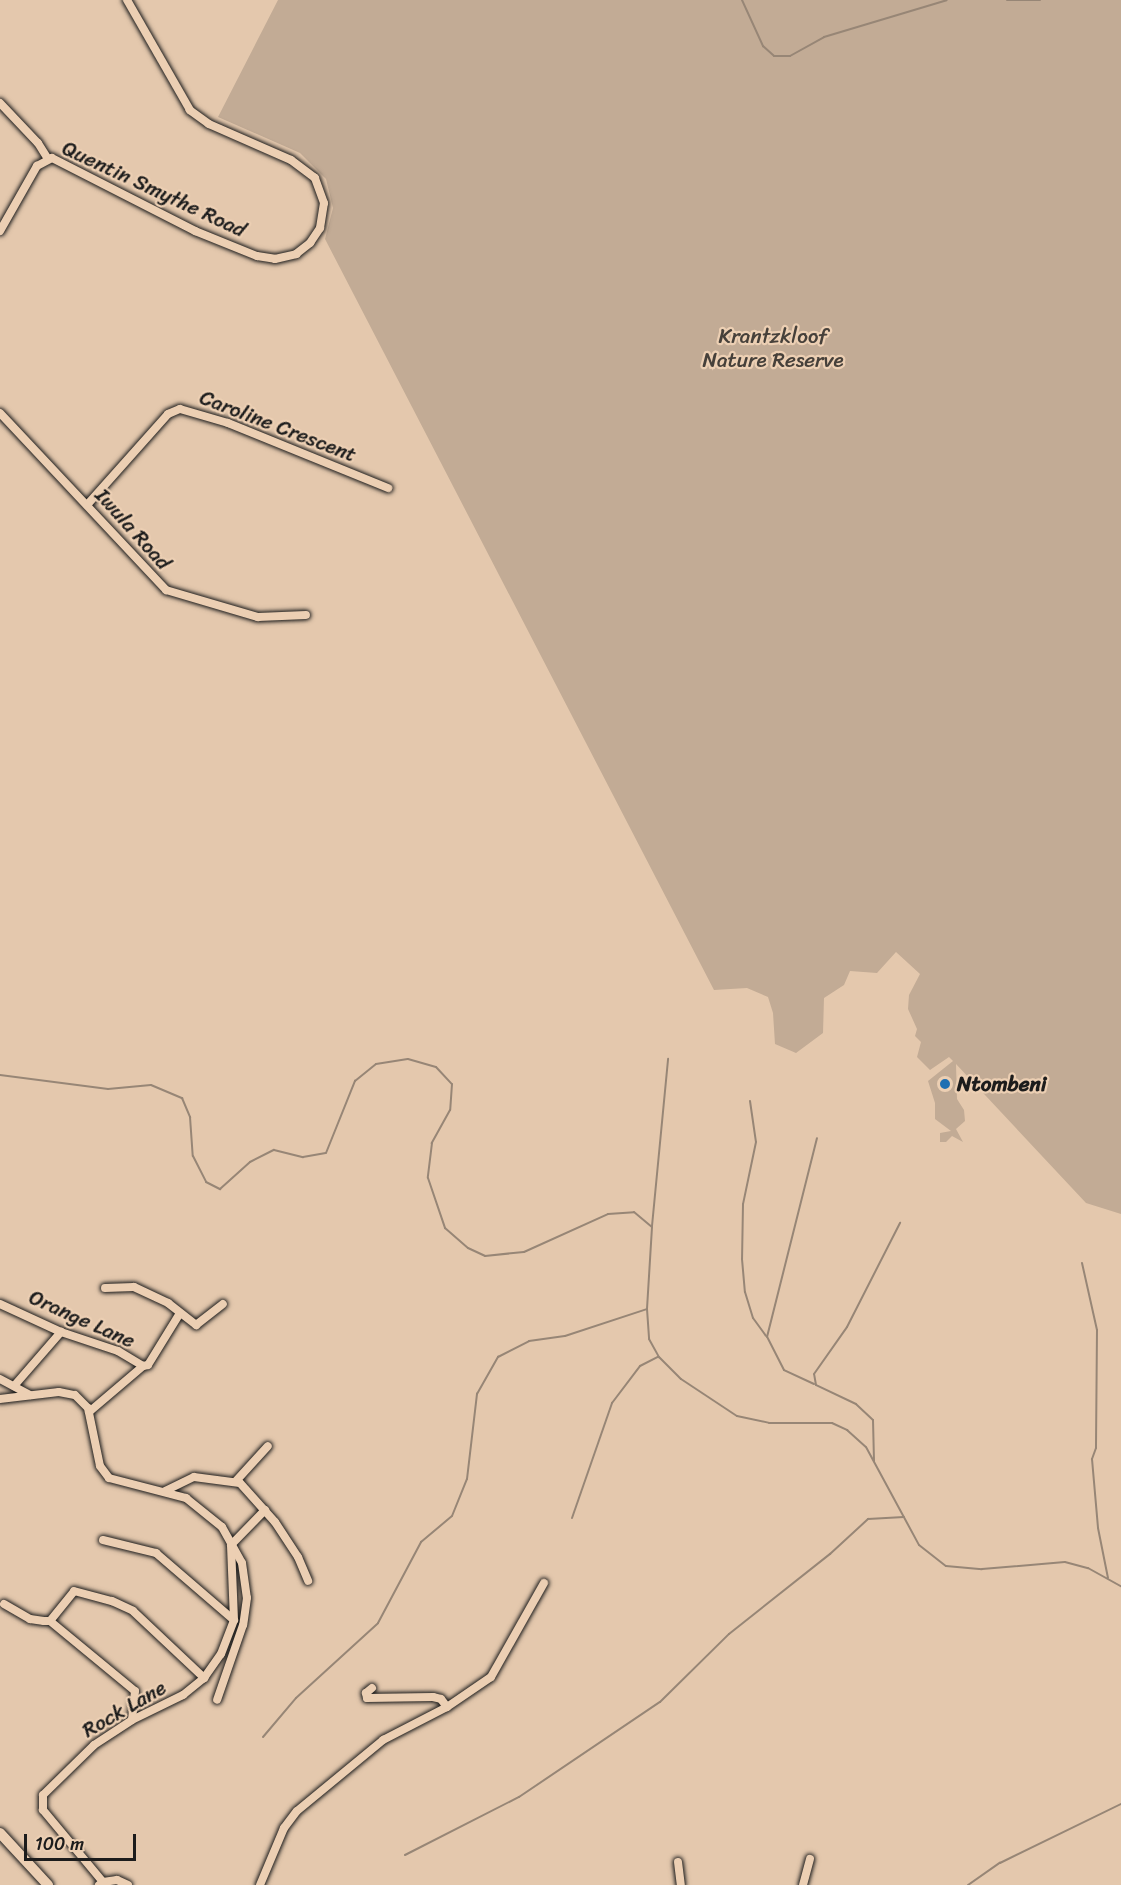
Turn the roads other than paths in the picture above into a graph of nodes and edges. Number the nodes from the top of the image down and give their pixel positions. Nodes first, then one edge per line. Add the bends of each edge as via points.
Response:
1 (127, 0) edge
2 (0, 103) edge
3 (48, 159) junction
4 (0, 231) edge
5 (0, 413) edge
6 (388, 488) dead end
7 (87, 505) junction
8 (306, 615) dead end
9 (105, 1288) dead end
10 (0, 1304) edge
11 (223, 1304) dead end
12 (180, 1313) junction
13 (61, 1332) junction
14 (145, 1366) junction
15 (0, 1379) edge
16 (14, 1386) junction
17 (32, 1396) junction
18 (0, 1398) edge
19 (89, 1412) junction
20 (268, 1446) dead end
21 (237, 1481) junction
22 (165, 1491) junction
23 (265, 1510) junction
24 (103, 1540) dead end
25 (233, 1542) junction
26 (308, 1581) dead end
27 (544, 1583) dead end
28 (4, 1604) dead end
29 (234, 1620) junction
30 (50, 1621) junction
31 (204, 1678) junction
32 (372, 1688) dead end
33 (218, 1700) dead end
34 (447, 1707) junction
35 (132, 1720) junction
36 (0, 1833) edge
37 (810, 1858) dead end
38 (678, 1862) dead end
39 (101, 1884) edge
40 (48, 1885) edge
41 (128, 1885) edge
42 (260, 1885) edge
43 (681, 1885) edge
44 (803, 1885) edge

1 - 3 street, Quentin Smythe Road via 190,110 209,124 291,160 315,178 324,203 320,228 296,254 263,258 209,237 61,161
2 - 3 street
3 - 4 street, Quentin Smythe Road via 37,166
5 - 7 street, Iwula Road
6 - 7 street, Caroline Crescent via 228,423 180,409 168,414
7 - 8 street, Iwula Road via 166,591 258,617
9 - 12 street via 134,1287
10 - 13 street, Orange Lane
11 - 12 street via 196,1325
12 - 14 street
13 - 14 street, Orange Lane via 118,1351
13 - 16 street
14 - 19 street
15 - 16 street
16 - 17 street
17 - 18 street
17 - 19 street via 66,1393 82,1400
19 - 22 street via 100,1466 109,1478
20 - 21 street
21 - 22 street via 194,1477
21 - 23 street
22 - 25 street via 213,1516
23 - 25 street
23 - 26 street via 298,1557
24 - 29 street via 156,1553
25 - 29 street, Rock Lane via 229,1554
25 - 33 street via 245,1581 246,1611
27 - 34 street via 491,1677
28 - 30 street via 30,1619
29 - 31 street, Rock Lane via 221,1654
30 - 31 street via 74,1591 112,1600 133,1611
30 - 35 street via 135,1691
31 - 35 street, Rock Lane via 183,1695
32 - 34 street via 366,1693 367,1698 433,1697 441,1699
34 - 42 street via 383,1740 290,1818
35 - 39 street, Rock Lane via 77,1758 42,1801 45,1814
36 - 40 street
37 - 44 street
38 - 43 street
39 - 41 street via 117,1880

